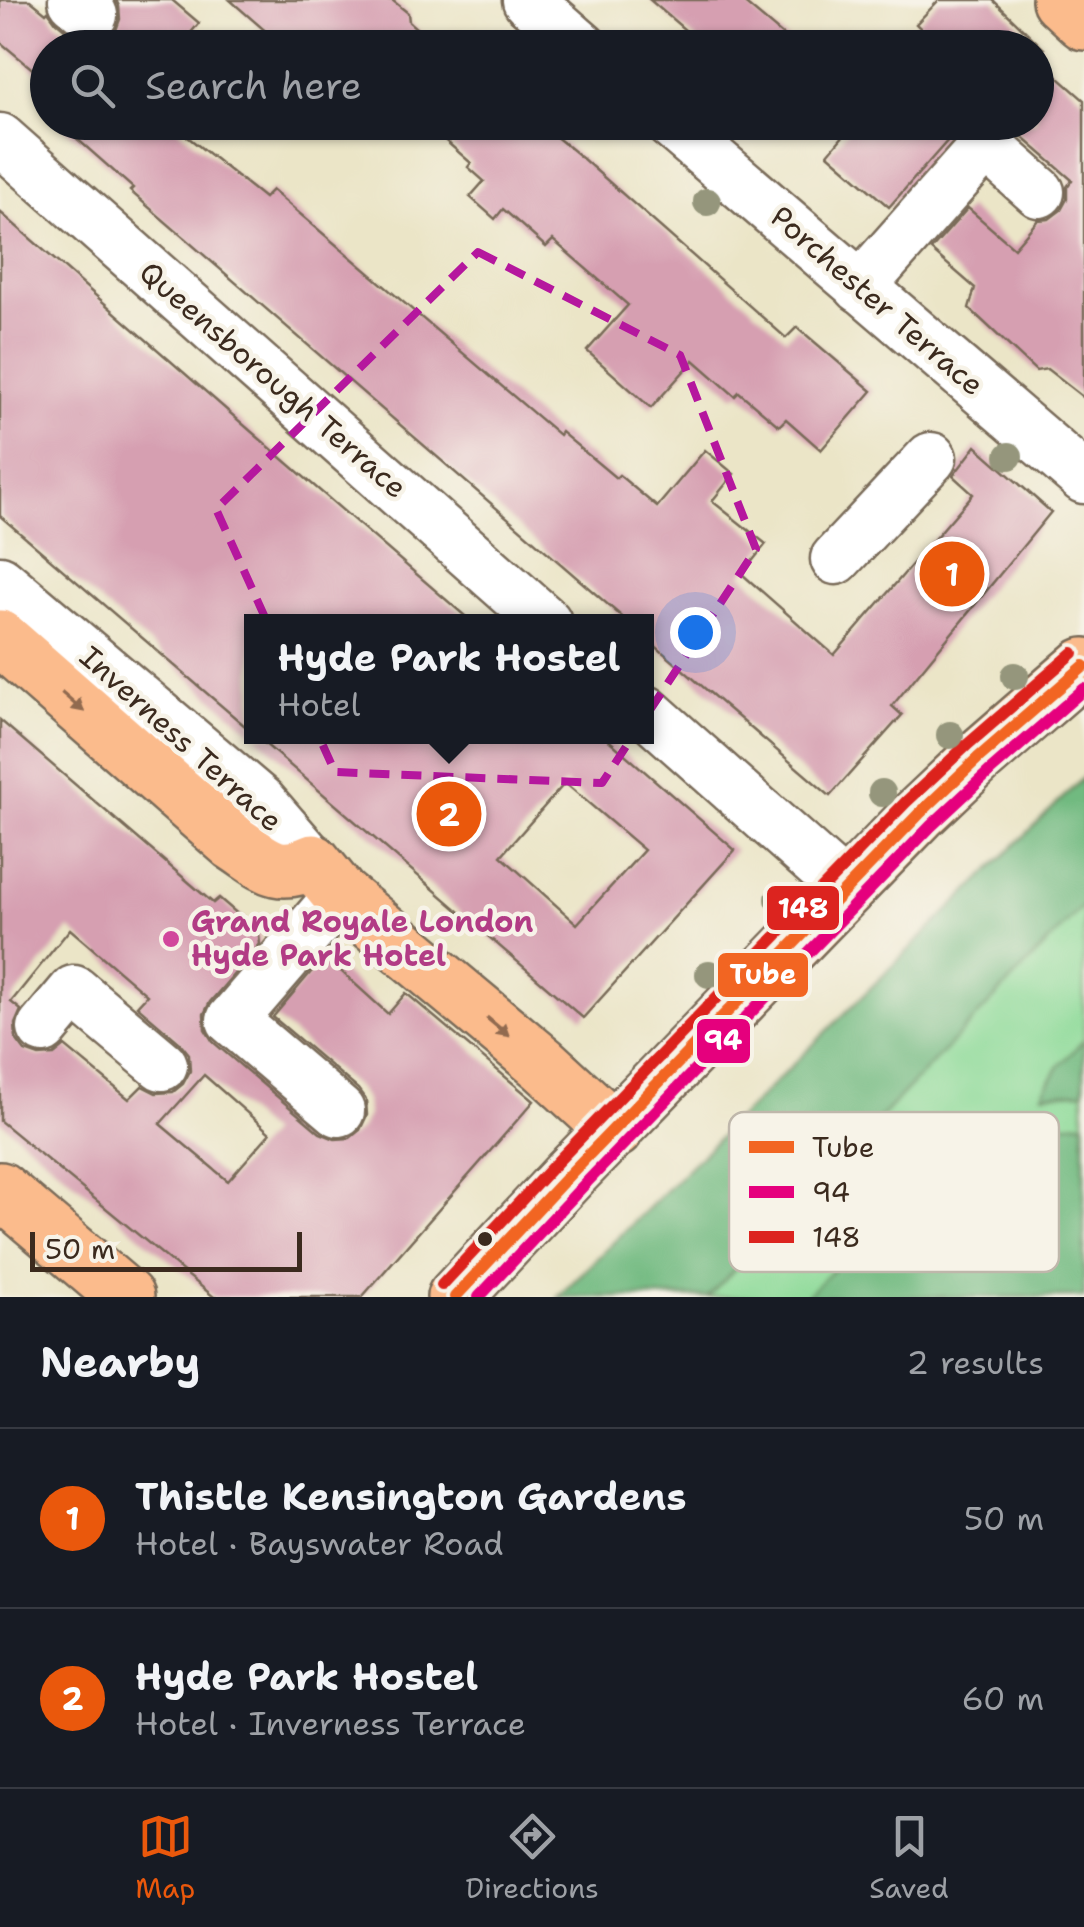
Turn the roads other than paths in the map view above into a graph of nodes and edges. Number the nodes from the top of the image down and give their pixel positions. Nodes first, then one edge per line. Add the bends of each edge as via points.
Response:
1 (528, 0) edge
2 (1060, 0) edge
3 (1084, 22) edge
4 (562, 30) edge
5 (0, 139) edge
6 (691, 140) edge
7 (1039, 192) dead end
8 (860, 287) junction
9 (986, 395) junction
10 (1084, 478) edge
11 (836, 559) dead end
12 (0, 581) edge
13 (537, 614) edge
14 (0, 638) edge
15 (1084, 666) edge
16 (654, 718) edge
17 (327, 879) junction
18 (846, 889) junction
19 (43, 1028) dead end
20 (162, 1065) dead end
21 (339, 1111) dead end
22 (614, 1130) junction
23 (0, 1190) edge
24 (126, 1297) edge
25 (454, 1297) edge

1 - 4 street
2 - 3 main road
5 - 13 street, Queensborough Terrace
6 - 8 street, Porchester Terrace
7 - 8 street via 986,145
8 - 9 street, Porchester Terrace
9 - 10 street, Porchester Terrace
9 - 11 street
12 - 17 street, Inverness Terrace via 261,802
14 -> 17 main road, Inverness Terrace via 234,843 275,870
15 - 18 main road via 978,758
16 - 18 street
17 - 21 street via 232,1020
17 -> 22 main road, Inverness Terrace
18 - 22 main road
19 - 20 street via 74,991
22 - 25 main road
23 - 24 main road

